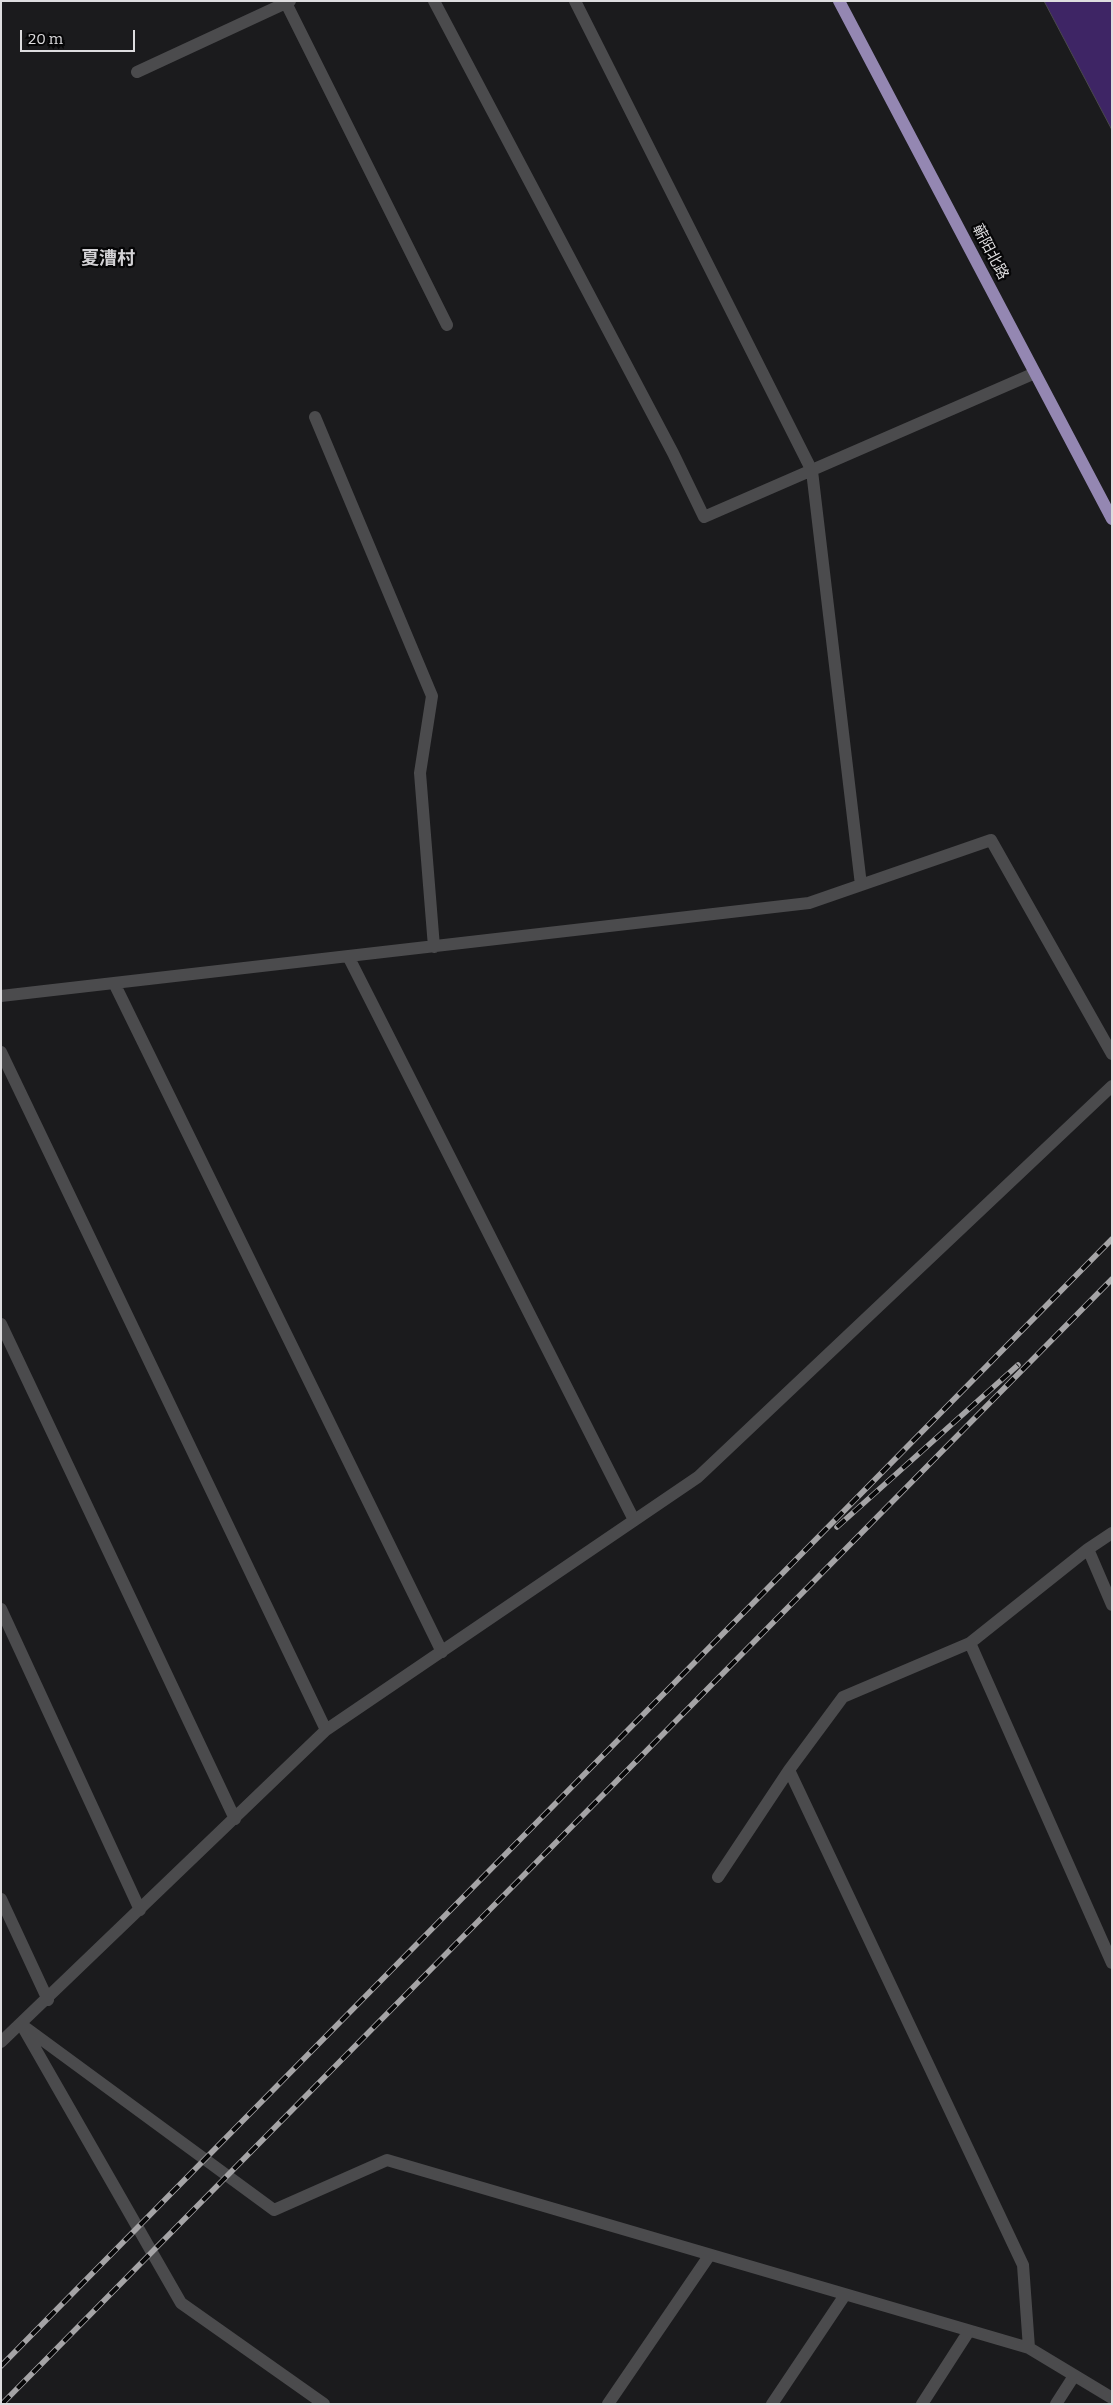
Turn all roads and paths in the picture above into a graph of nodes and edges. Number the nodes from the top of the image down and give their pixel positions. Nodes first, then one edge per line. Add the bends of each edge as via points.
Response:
1 (434, 1) edge
2 (575, 1) edge
3 (838, 1) edge
4 (287, 2) edge
5 (138, 72) dead end
6 (447, 325) dead end
7 (1035, 373) junction
8 (315, 417) dead end
9 (812, 471) junction
10 (1112, 518) edge
11 (861, 885) junction
12 (434, 947) junction
13 (348, 956) junction
14 (114, 983) junction
15 (1, 996) edge
16 (1, 1052) edge
17 (1112, 1054) edge
18 (1112, 1086) edge
19 (1, 1324) edge
20 (634, 1520) junction
21 (1112, 1533) edge
22 (1088, 1549) junction
23 (1112, 1605) edge
24 (1, 1608) edge
25 (970, 1643) junction
26 (442, 1652) junction
27 (326, 1730) junction
28 (789, 1770) junction
29 (235, 1819) junction
30 (718, 1877) dead end
31 (1, 1899) edge
32 (140, 1910) junction
33 (7, 1920) edge
34 (1112, 1962) edge
35 (48, 2000) junction
36 (22, 2025) junction
37 (1, 2042) edge
38 (709, 2256) junction
39 (845, 2295) junction
40 (969, 2331) junction
41 (1029, 2348) junction
42 (1074, 2376) junction
43 (1112, 2398) edge
44 (324, 2404) edge
45 (608, 2404) edge
46 (772, 2404) edge
47 (922, 2404) edge
48 (1056, 2404) edge

1 - 9 street via 704,517
2 - 9 street
3 - 7 main road, 蕲阳北路
4 - 5 street
4 - 6 street
7 - 9 street
7 - 10 main road, 蕲阳北路
8 - 12 street via 432,696 420,773
9 - 11 street
11 - 12 street via 809,903
11 - 17 street via 991,840
12 - 13 street
13 - 14 street
13 - 20 street
14 - 15 street
14 - 26 street
16 - 27 street
18 - 20 street via 698,1477
19 - 29 street
20 - 26 street
21 - 22 street
22 - 23 street
22 - 25 street
24 - 32 street
25 - 28 street via 843,1697
25 - 34 street
26 - 27 street
27 - 29 street
28 - 30 street
28 - 41 street via 1023,2265
29 - 32 street
31 - 33 street
32 - 35 street
33 - 35 street
35 - 36 street
36 - 37 street
36 - 38 street via 274,2210 387,2160
36 - 44 street via 181,2303
38 - 39 street
38 - 45 street
39 - 40 street
39 - 46 street
40 - 41 street
40 - 47 street
41 - 42 street
42 - 43 street
42 - 48 street

